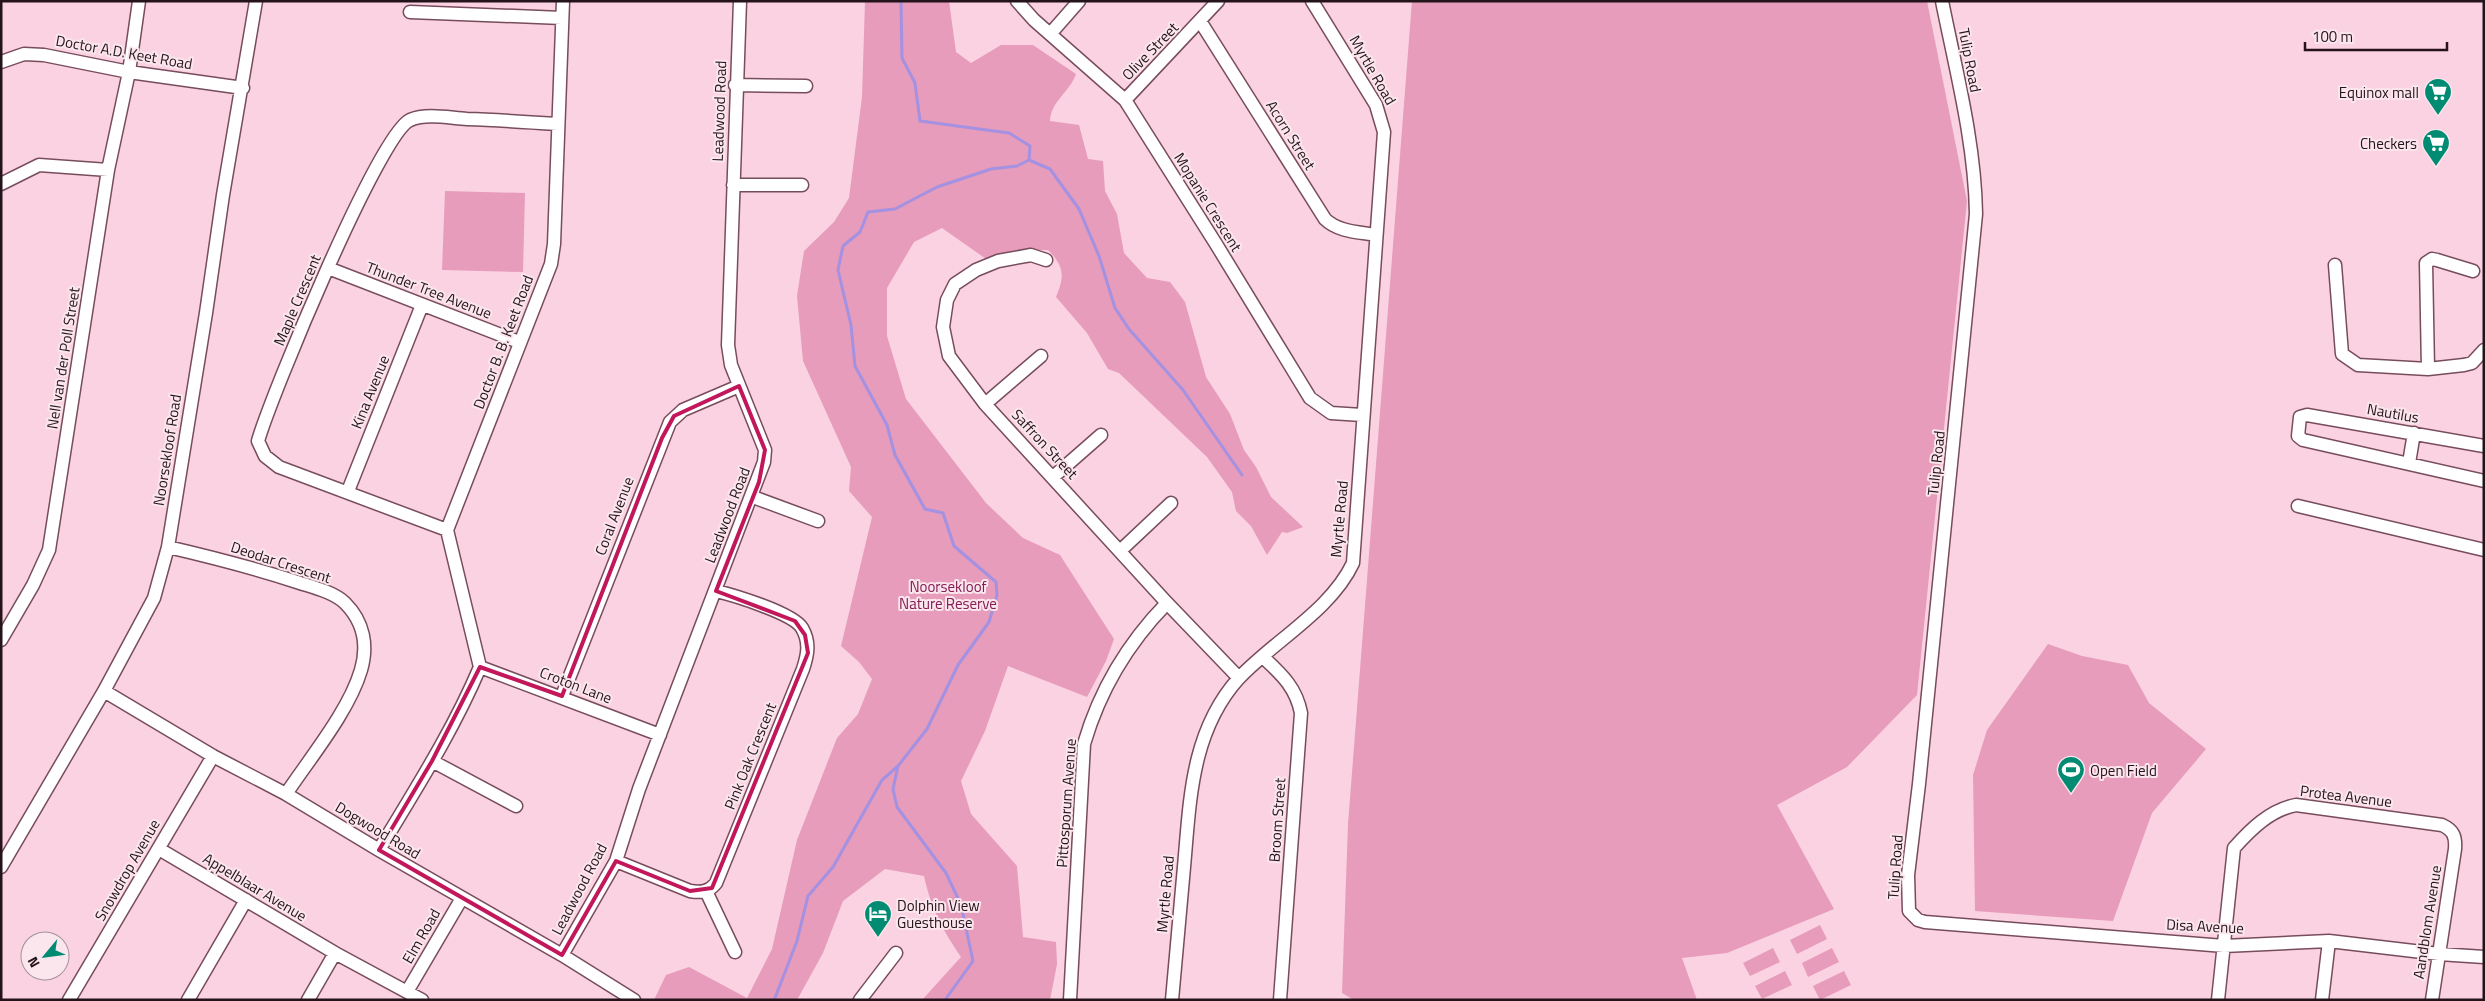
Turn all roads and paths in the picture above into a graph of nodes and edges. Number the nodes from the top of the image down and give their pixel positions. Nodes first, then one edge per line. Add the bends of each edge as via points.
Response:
1 (139, 1) edge
2 (256, 1) edge
3 (563, 1) edge
4 (740, 1) edge
5 (1017, 1) edge
6 (1079, 1) edge
7 (1218, 1) edge
8 (1312, 1) edge
9 (1945, 2) edge
10 (410, 12) dead end
11 (562, 18) junction
12 (1200, 21) junction
13 (1051, 33) junction
14 (1, 62) edge
15 (129, 72) junction
16 (735, 85) junction
17 (806, 86) dead end
18 (243, 88) junction
19 (1125, 100) junction
20 (558, 124) junction
21 (108, 170) junction
22 (1, 184) edge
23 (802, 185) dead end
24 (732, 186) junction
25 (1376, 235) junction
26 (1046, 260) dead end
27 (2335, 266) dead end
28 (328, 268) junction
29 (2473, 271) dead end
30 (422, 305) junction
31 (519, 342) junction
32 (2484, 350) edge
33 (1040, 356) dead end
34 (2428, 369) junction
35 (738, 386) junction
36 (985, 404) junction
37 (1362, 415) junction
38 (2414, 434) junction
39 (1101, 435) dead end
40 (2484, 446) edge
41 (2409, 463) junction
42 (1053, 477) junction
43 (2484, 481) edge
44 (348, 491) junction
45 (752, 497) junction
46 (1171, 503) dead end
47 (2298, 506) dead end
48 (818, 521) dead end
49 (447, 530) junction
50 (168, 547) junction
51 (1121, 550) junction
52 (2484, 550) edge
53 (716, 591) junction
54 (1167, 603) junction
55 (1, 640) edge
56 (1263, 657) junction
57 (480, 667) junction
58 (1239, 678) junction
59 (104, 691) junction
60 (562, 696) junction
61 (660, 735) junction
62 (213, 756) junction
63 (432, 761) junction
64 (286, 794) junction
65 (516, 806) dead end
66 (159, 849) junction
67 (2456, 849) joint
68 (379, 850) junction
69 (616, 861) junction
70 (1, 867) edge
71 (706, 891) junction
72 (462, 898) junction
73 (246, 900) junction
74 (1924, 922) joint
75 (2329, 942) junction
76 (2224, 946) junction
77 (735, 952) dead end
78 (335, 953) junction
79 (896, 953) dead end
80 (2439, 954) junction
81 (562, 955) junction
82 (2484, 957) edge
83 (408, 990) junction
84 (69, 1000) edge
85 (188, 1000) edge
86 (308, 1000) edge
87 (422, 1000) edge
88 (634, 1000) edge
89 (860, 1000) edge
90 (1070, 1000) edge
91 (1172, 1000) edge
92 (1280, 1000) edge
93 (2218, 1000) edge
94 (2322, 1000) edge
95 (2432, 1000) edge

1 - 15 street, Nell van der Poll Street
2 - 18 street, Noorsekloof Road
3 - 11 street, Doctor B. B. Keet Road
4 - 16 street, Leadwood Road
5 - 13 street, Mopanie Crescent via 1028,15
6 - 13 street
7 - 12 street, Olive Street
8 - 25 street, Myrtle Road via 1376,105 1384,124
9 - 74 street, Tulip Road via 1976,187 1976,214 1908,875 1909,911
10 - 11 street
11 - 20 street, Doctor B. B. Keet Road
12 - 19 street, Olive Street
12 - 25 street, Acorn Street via 1325,220 1341,229
13 - 19 street, Mopanie Crescent
14 - 15 street, Doctor A.D. Keet Road via 24,54 44,54
15 - 18 street, Doctor A.D. Keet Road
15 - 21 street, Nell van der Poll Street
16 - 17 street
16 - 24 street, Leadwood Road
18 - 50 street, Noorsekloof Road
19 - 37 street, Mopanie Crescent via 1305,392 1331,413
20 - 28 street, Maple Crescent via 432,117 405,124 390,143
20 - 31 street, Doctor B. B. Keet Road via 551,264
21 - 22 street via 39,165
21 - 55 street, Nell van der Poll Street via 49,550
23 - 24 street
24 - 35 street, Leadwood Road via 728,345
25 - 37 street, Myrtle Road
26 - 36 street, Saffron Street via 1031,255 998,261 955,284 947,300 943,327 949,356
27 - 34 street via 2342,354 2358,365
28 - 30 street, Thunder Tree Avenue
28 - 44 street, Maple Crescent via 258,441 259,449 272,463
29 - 34 street via 2432,259 2426,263
30 - 31 street, Thunder Tree Avenue
30 - 44 street, Kina Avenue
31 - 49 street, Doctor B. B. Keet Road
32 - 34 street via 2472,363
33 - 36 street
35 - 45 street, Leadwood Road via 765,450
35 - 60 street, Coral Avenue via 682,410 670,422
36 - 42 street, Saffron Street
37 - 56 street, Myrtle Road via 1353,563 1339,587
38 - 40 street, Nautilus
38 - 41 street
38 - 41 street, Nautilus via 2307,415 2300,419 2298,436 2303,440
39 - 42 street
41 - 43 street
42 - 51 street, Saffron Street
44 - 49 street, Maple Crescent
45 - 48 street
45 - 53 street, Leadwood Road
46 - 51 street
47 - 52 street
49 - 57 street
50 - 59 street, Noorsekloof Road via 154,598
50 - 64 street, Deodar Crescent via 245,565 319,589 344,602 356,616 364,635 360,672 348,702
51 - 54 street, Saffron Street
53 - 61 street, Leadwood Road
53 - 71 street, Pink Oak Crescent via 749,600 795,621 805,634 808,653 716,883
54 - 58 street, Saffron Street
54 - 90 street, Pittosporum Avenue via 1145,625 1124,654 1092,715 1084,744
56 - 58 street, Myrtle Road
56 - 92 street, Broom Street via 1295,692 1301,713
57 - 60 street, Croton Lane
57 - 63 street via 468,696
58 - 91 street, Myrtle Road via 1217,708 1201,743 1192,779
59 - 62 street, Dogwood Road
59 - 70 street, Noorsekloof Road
60 - 61 street, Croton Lane
61 - 69 street, Leadwood Road
62 - 64 street, Dogwood Road
62 - 66 street, Snowdrop Avenue
63 - 65 street
63 - 68 street
64 - 68 street, Dogwood Road
66 - 73 street, Appelblaar Avenue
66 - 84 street, Snowdrop Avenue
67 - 76 street, Protea Avenue via 2453,832 2442,825 2308,806 2284,807 2265,818 2234,848
67 - 80 street, Aandblom Avenue
68 - 72 street, Dogwood Road
69 - 71 street via 690,891
69 - 81 street, Leadwood Road
71 - 77 street
72 - 81 street, Dogwood Road
72 - 83 street, Elm Road
73 - 78 street, Appelblaar Avenue
73 - 85 street
74 - 76 street, Disa Avenue
75 - 76 street, Disa Avenue
75 - 80 street, Disa Avenue
75 - 94 street
76 - 93 street, Protea Avenue
78 - 83 street, Appelblaar Avenue
78 - 86 street
79 - 89 street
80 - 82 street, Disa Avenue
80 - 95 street, Aandblom Avenue
81 - 88 street, Dogwood Road
83 - 87 street, Appelblaar Avenue

